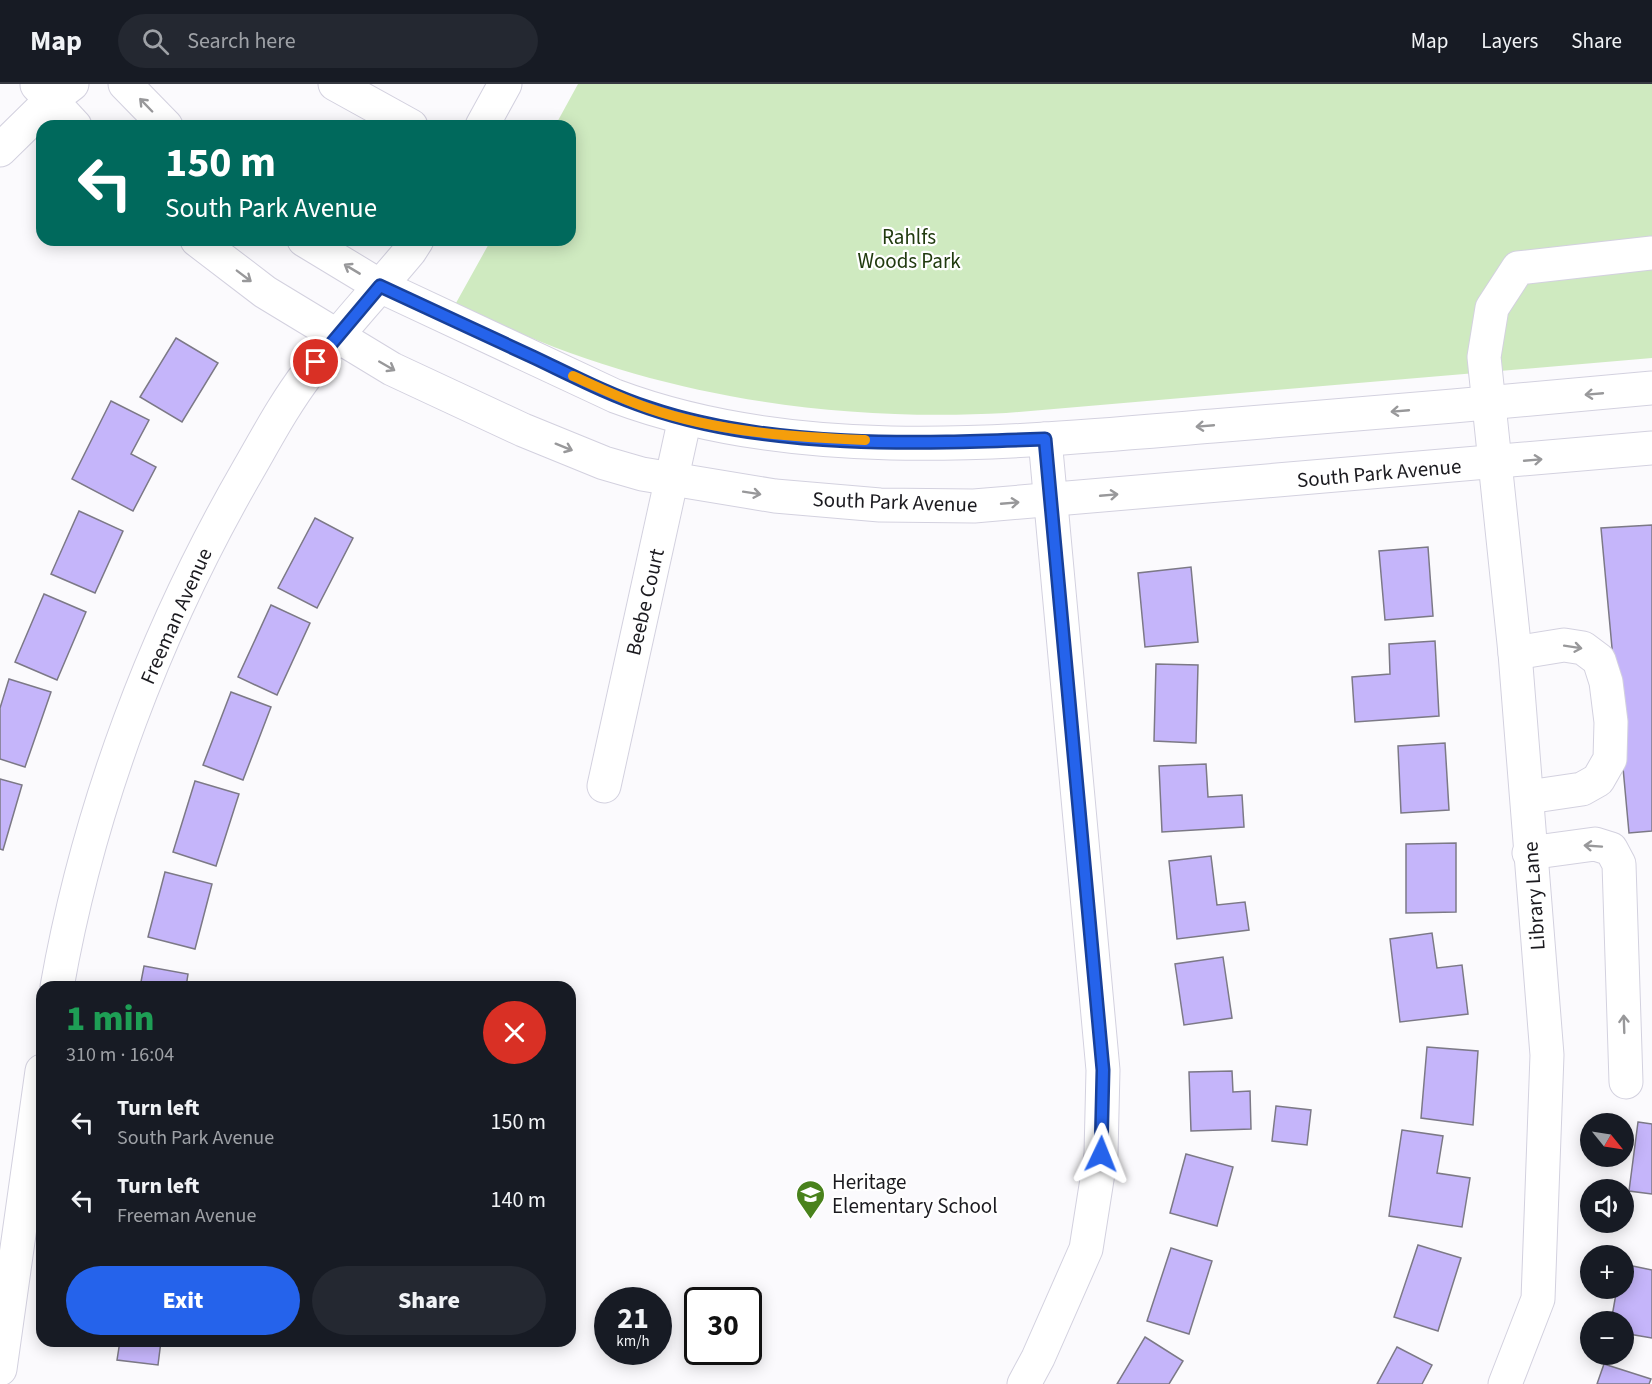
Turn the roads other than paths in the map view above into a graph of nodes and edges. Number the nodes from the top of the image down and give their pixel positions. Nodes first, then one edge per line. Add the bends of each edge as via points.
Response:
1 (125, 84) edge
2 (335, 84) edge
3 (505, 84) edge
4 (53, 89) edge
5 (71, 120) edge
6 (160, 120) edge
7 (400, 120) edge
8 (485, 120) edge
9 (0, 150) edge
10 (205, 246) edge
11 (314, 246) edge
12 (413, 246) edge
13 (1652, 253) edge
14 (380, 286) junction
15 (336, 336) junction
16 (1652, 388) edge
17 (1488, 404) junction
18 (685, 418) junction
19 (1045, 439) junction
20 (1652, 448) edge
21 (1495, 463) junction
22 (672, 480) junction
23 (1050, 500) junction
24 (1515, 653) junction
25 (604, 786) dead end
26 (1528, 797) junction
27 (1529, 853) junction
28 (58, 981) edge
29 (1626, 1082) dead end
30 (36, 1114) edge
31 (0, 1369) edge
32 (1024, 1384) edge
33 (1505, 1384) edge

6 -> 1 street
2 - 7 street
3 - 8 street
4 - 5 street
4 - 9 street
10 -> 15 street, South Park Avenue via 265,292
14 -> 11 street
12 - 14 street, Freeman Avenue
13 - 17 street, Library Lane via 1518,268 1492,308 1484,357
14 - 15 street, Freeman Avenue
14 - 18 street via 615,396
15 -> 22 street, South Park Avenue via 413,380 565,448
15 - 28 street, Freeman Avenue via 306,374 224,512 151,666 92,832
16 -> 17 street
17 -> 19 street
17 - 21 street, Library Lane
18 - 19 street via 758,432 829,438 963,442
18 - 22 street, Beebe Court
19 - 23 street
21 -> 20 street, South Park Avenue
23 -> 21 street, South Park Avenue
21 - 24 street, Library Lane
22 -> 23 street, South Park Avenue via 775,496 880,505 974,506
22 - 25 street, Beebe Court
23 - 32 street via 1102,1058 1101,1154 1086,1249
24 - 26 street, Library Lane
24 -> 26 street via 1564,645 1591,654 1599,660 1606,682 1611,723 1610,759 1598,780 1582,789
26 - 27 street, Library Lane
29 -> 27 street via 1619,864 1611,849 1595,844
27 - 33 street, Library Lane via 1547,1055 1538,1299
30 - 31 street

